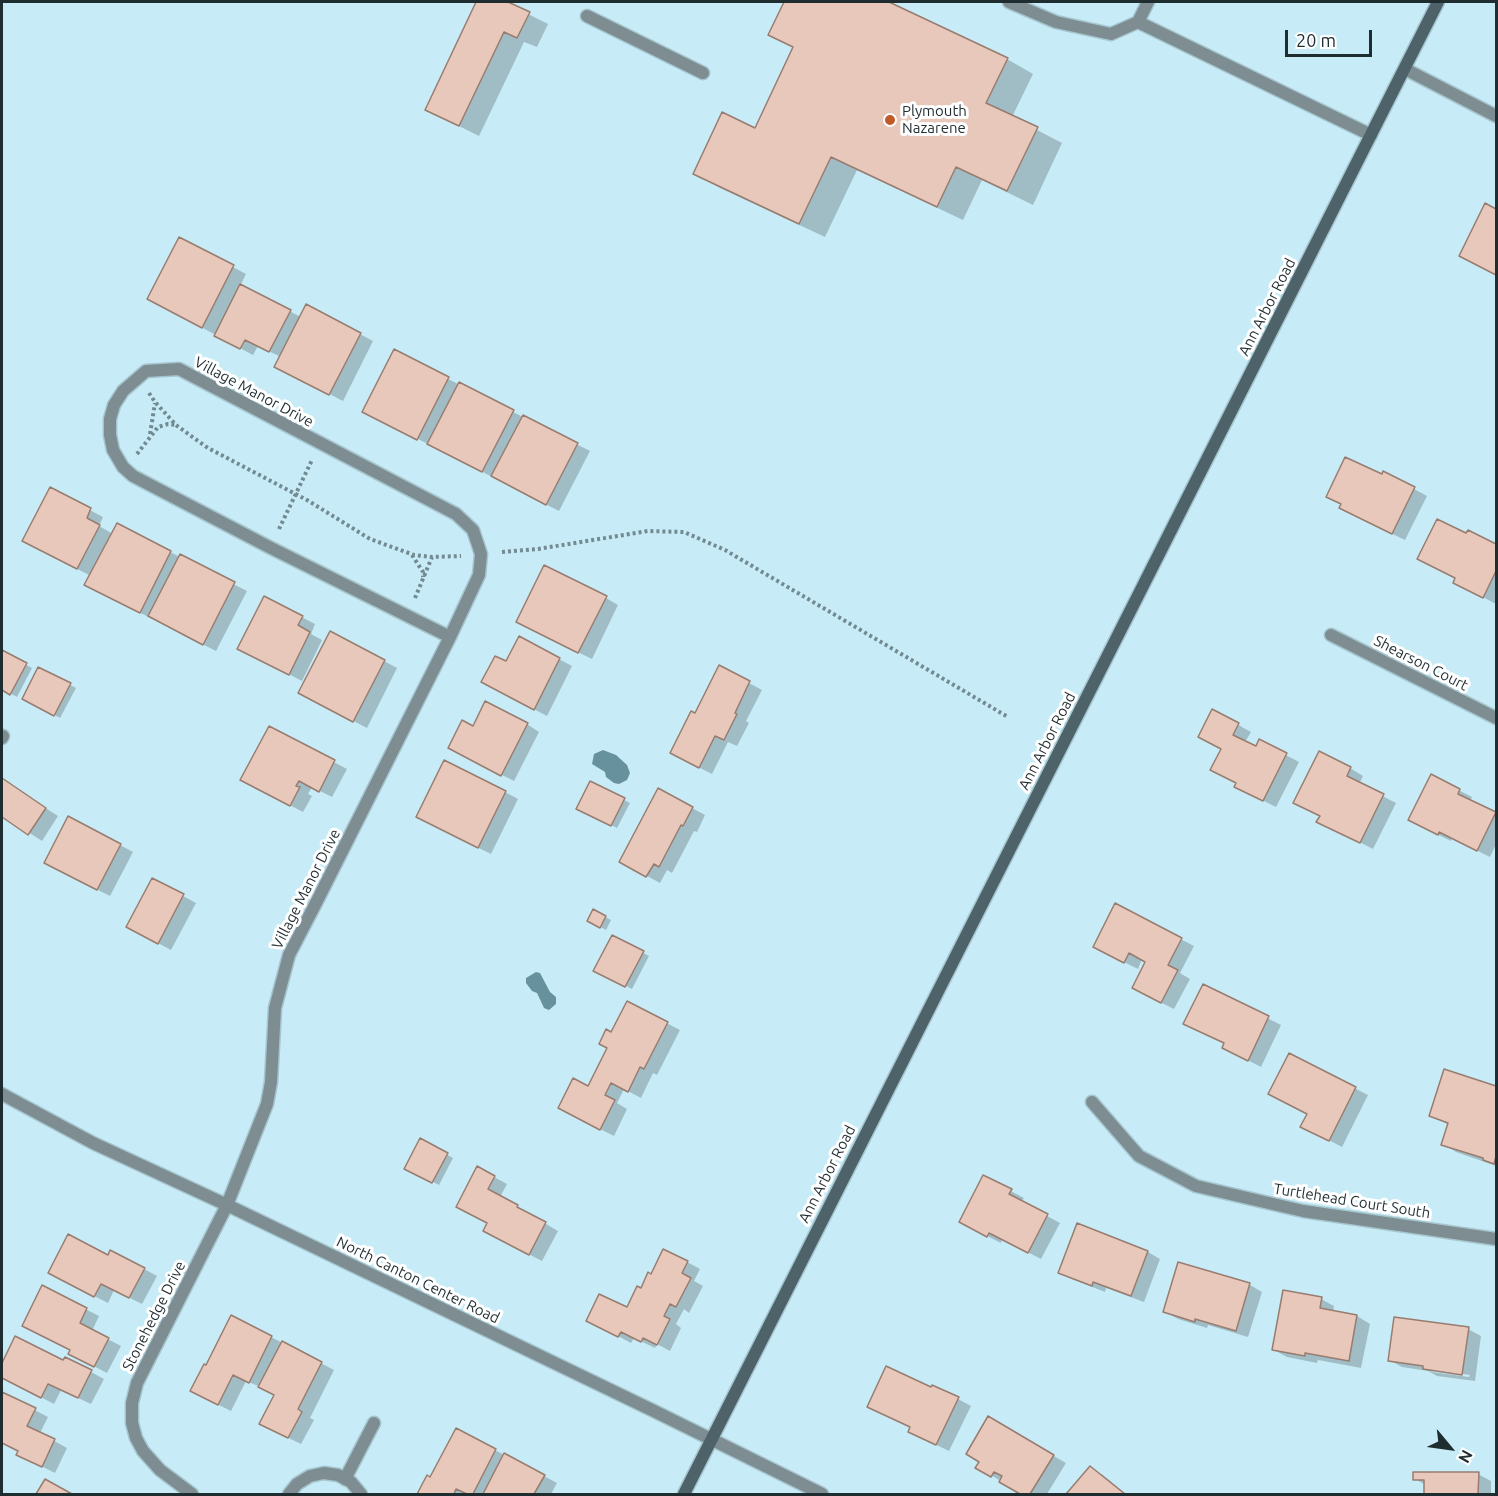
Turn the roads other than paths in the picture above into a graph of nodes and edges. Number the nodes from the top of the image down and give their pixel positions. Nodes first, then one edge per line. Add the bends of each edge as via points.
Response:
1 (1009, 2) edge
2 (1148, 2) edge
3 (1438, 2) edge
4 (587, 16) dead end
5 (1138, 22) junction
6 (1405, 69) junction
7 (703, 73) dead end
8 (1497, 116) edge
9 (1371, 135) junction
10 (1331, 635) dead end
11 (450, 637) junction
12 (1497, 718) edge
13 (2, 1094) edge
14 (1092, 1102) dead end
15 (227, 1205) junction
16 (1497, 1239) edge
17 (374, 1423) dead end
18 (712, 1439) junction
19 (345, 1479) junction
20 (192, 1494) edge
21 (289, 1494) edge
22 (361, 1494) edge
23 (684, 1494) edge
24 (822, 1494) edge

1 - 5 street via 1056,22 1111,34
2 - 5 street
3 - 6 main road, Ann Arbor Road
4 - 7 street
5 - 9 street
6 - 8 street
6 - 9 main road, Ann Arbor Road
9 - 18 main road, Ann Arbor Road
10 - 12 street, Shearson Court
11 - 11 street, Village Manor Drive via 481,564 473,530 456,514 179,369 146,371 123,391 114,405 110,435 113,450 133,476
11 - 15 street, Village Manor Drive via 289,955 275,1008 267,1104
13 - 15 street, North Canton Center Road via 93,1143
14 - 16 street, Turtlehead Court South via 1139,1156 1197,1186 1303,1211
15 - 18 street, North Canton Center Road
15 - 20 street, Stonehedge Drive via 137,1383 132,1403 132,1423 143,1451 160,1470
17 - 19 street
18 - 23 main road, Ann Arbor Road
18 - 24 street, North Canton Center Road
19 - 21 street via 324,1473 310,1476
19 - 22 street

